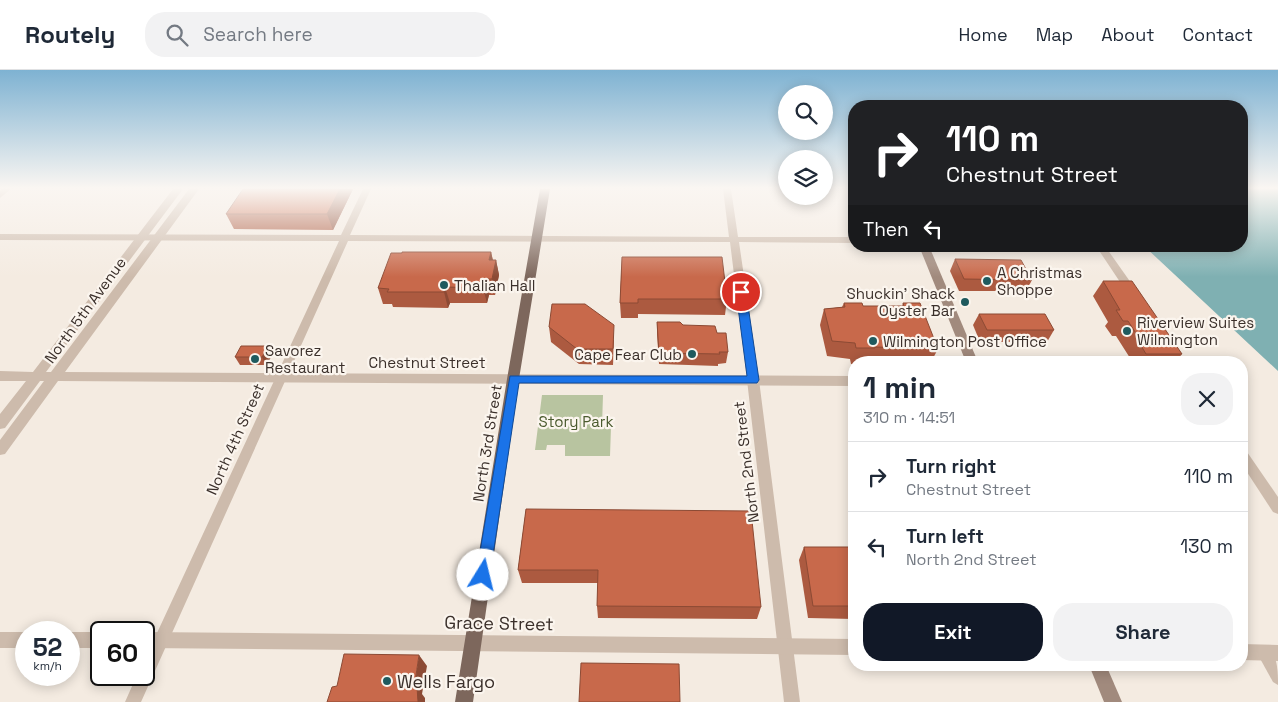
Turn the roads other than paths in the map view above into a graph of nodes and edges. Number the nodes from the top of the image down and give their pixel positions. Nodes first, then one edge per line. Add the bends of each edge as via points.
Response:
1 (156, 218) edge
2 (171, 218) edge
3 (353, 218) edge
4 (540, 218) edge
5 (731, 218) edge
6 (0, 237) edge
7 (157, 237) junction
8 (142, 238) junction
9 (344, 238) junction
10 (536, 238) junction
11 (734, 240) junction
12 (848, 240) edge
13 (926, 252) edge
14 (1104, 252) edge
15 (1140, 303) edge
16 (1165, 340) edge
17 (970, 356) edge
18 (1176, 356) edge
19 (0, 376) edge
20 (37, 376) junction
21 (55, 376) junction
22 (281, 377) junction
23 (514, 379) junction
24 (753, 380) junction
25 (848, 381) edge
26 (0, 424) edge
27 (0, 450) edge
28 (1248, 463) edge
29 (1278, 508) edge
30 (0, 640) edge
31 (15, 640) edge
32 (155, 641) edge
33 (161, 641) junction
34 (473, 643) junction
35 (784, 646) junction
36 (848, 647) edge
37 (1248, 652) edge
38 (1271, 653) edge
39 (1100, 671) edge
40 (1278, 677) edge
41 (133, 702) edge
42 (464, 702) edge
43 (792, 702) edge
44 (1113, 702) edge

1 - 8 street, North 5th Avenue
2 - 7 street, North 5th Avenue
3 - 9 street, North 4th Street
4 - 10 main road, North 3rd Street
5 - 11 street, North 2nd Street
6 - 8 street
7 - 8 street
7 - 9 street
7 - 21 street, North 5th Avenue
8 - 20 street, North 5th Avenue
9 - 10 street
9 - 22 street, North 4th Street
10 - 11 street
10 - 23 main road, North 3rd Street
11 - 12 street
11 - 24 street, North 2nd Street
13 - 17 main road
14 - 15 street
16 - 18 street
19 - 20 street, Chestnut Street
20 - 21 street, Chestnut Street
20 - 26 street, North 5th Avenue
21 - 22 street, Chestnut Street
21 - 27 street, North 5th Avenue
22 - 23 street, Chestnut Street
22 - 33 street, North 4th Street
23 - 24 street, Chestnut Street
23 - 34 main road, North 3rd Street
24 - 25 street, Chestnut Street
24 - 35 street, North 2nd Street
28 - 29 street
30 - 31 street
32 - 33 street, Grace Street
33 - 34 street, Grace Street
33 - 41 street, North 4th Street
34 - 35 street, Grace Street
34 - 42 main road, North 3rd Street
35 - 36 street, Grace Street
35 - 43 street, North 2nd Street
37 - 38 street
38 - 40 street
39 - 44 main road

